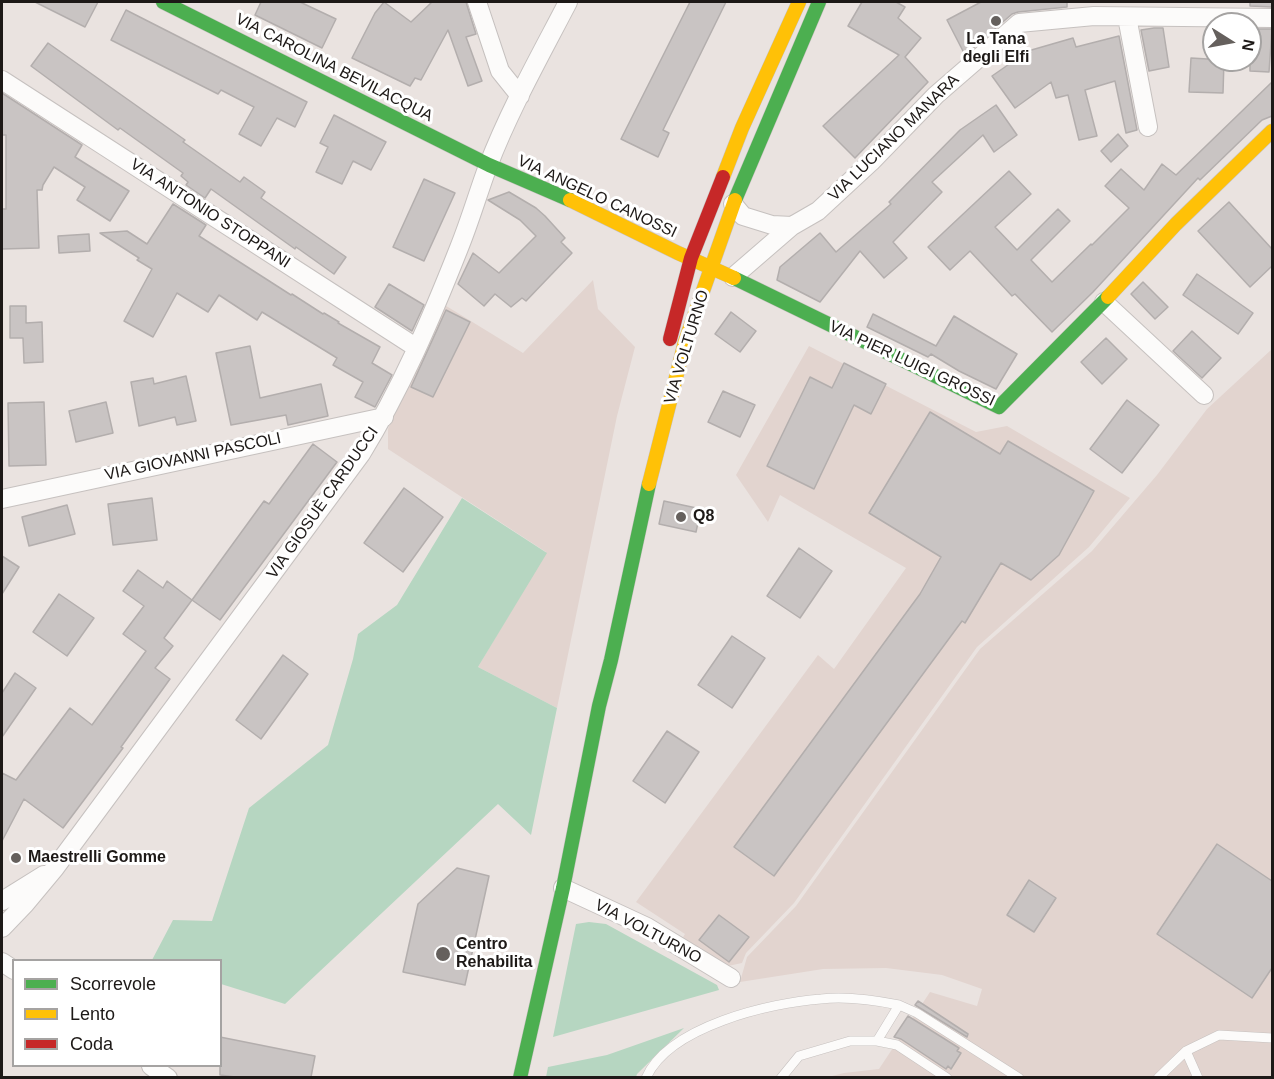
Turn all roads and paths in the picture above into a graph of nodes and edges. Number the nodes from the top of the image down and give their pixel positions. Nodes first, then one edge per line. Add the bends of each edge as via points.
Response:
1 (164, 2) edge
2 (477, 2) edge
3 (568, 2) edge
4 (799, 2) edge
5 (819, 2) edge
6 (1127, 17) junction
7 (1272, 18) edge
8 (2, 80) edge
9 (519, 96) junction
10 (1148, 127) dead end
11 (1272, 131) edge
12 (489, 165) junction
13 (733, 204) junction
14 (792, 226) junction
15 (691, 258) junction
16 (711, 268) junction
17 (734, 277) junction
18 (1104, 302) junction
19 (417, 348) junction
20 (668, 348) dead end
21 (1204, 395) dead end
22 (384, 417) junction
23 (2, 499) edge
24 (614, 583) dead end
25 (599, 706) junction
26 (56, 868) junction
27 (563, 888) junction
28 (2, 901) edge
29 (2, 928) edge
30 (731, 978) dead end
31 (899, 1005) junction
32 (1272, 1038) edge
33 (877, 1041) junction
34 (1186, 1051) junction
35 (154, 1067) edge
36 (517, 1074) edge
37 (168, 1077) edge
38 (646, 1077) edge
39 (781, 1077) edge
40 (947, 1077) edge
41 (1019, 1077) edge
42 (1158, 1077) edge
43 (1198, 1077) edge

1 - 12 street, VIA CAROLINA BEVILACQUA
2 - 9 street via 500,71
3 - 9 street, VIA GIOSUÈ CARDUCCI
4 - 15 street, VIA VOLTURNO via 742,128
5 - 13 street, VIA VOLTURNO
6 - 7 street, VIA LUCIANO MANARA
6 - 10 street
6 - 14 street, VIA LUCIANO MANARA via 1019,23 936,95 818,211
8 - 19 street, VIA ANTONIO STOPPANI
9 - 12 street, VIA GIOSUÈ CARDUCCI
11 - 18 street, VIA PIER LUIGI GROSSI via 1176,224
12 - 15 street, VIA ANGELO CANOSSI
12 - 19 street, VIA GIOSUÈ CARDUCCI
13 - 14 street via 743,216 772,225
13 - 16 street, VIA VOLTURNO
14 - 17 street, VIA LUCIANO MANARA
15 - 16 street, VIA PIER LUIGI GROSSI
15 - 20 street, VIA VOLTURNO
16 - 17 street, VIA PIER LUIGI GROSSI
16 - 25 street, VIA VOLTURNO via 685,342
17 - 18 street, VIA PIER LUIGI GROSSI via 999,407
18 - 21 street
19 - 22 street, VIA GIOSUÈ CARDUCCI
22 - 23 street, VIA GIOVANNI PASCOLI
22 - 26 street, VIA GIOSUÈ CARDUCCI via 361,454
24 - 25 street, VIA VOLTURNO via 598,660
25 - 27 street, VIA VOLTURNO
26 - 28 street, VIA GIOSUÈ CARDUCCI
26 - 29 street, VIA GIOSUÈ CARDUCCI
27 - 30 street, VIA VOLTURNO via 647,927
27 - 36 street, VIA VOLTURNO via 525,1057
31 - 33 lane
31 - 38 lane via 822,998 738,1016 699,1030 674,1046
31 - 41 lane
32 - 34 lane via 1219,1035
33 - 39 lane via 850,1041 799,1056
33 - 40 lane via 897,1045
34 - 42 lane
34 - 43 lane
35 - 37 street

